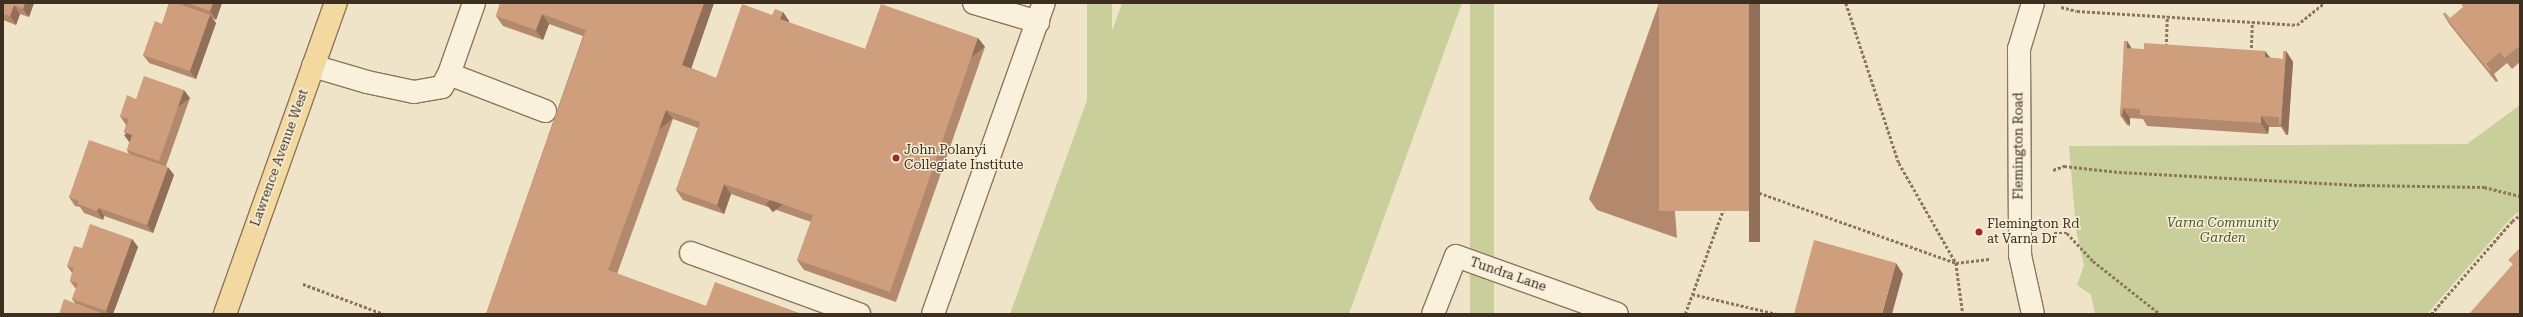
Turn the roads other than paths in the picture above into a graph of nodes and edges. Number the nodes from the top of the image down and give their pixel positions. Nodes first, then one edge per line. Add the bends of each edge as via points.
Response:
1 (336, 3) edge
2 (474, 3) edge
3 (974, 3) edge
4 (2033, 3) edge
5 (1041, 13) edge
6 (313, 66) junction
7 (449, 74) junction
8 (545, 111) dead end
9 (691, 253) dead end
10 (225, 314) edge
11 (859, 314) edge
12 (933, 314) edge
13 (1433, 314) edge
14 (1617, 314) edge
15 (2033, 314) edge

1 - 6 main road, Lawrence Avenue West
2 - 7 street
3 - 5 street
4 - 15 street, Flemington Road via 2019,49 2020,255
5 - 12 street
6 - 7 street via 367,82 414,92 442,87
6 - 10 main road, Lawrence Avenue West
7 - 8 street
9 - 11 street
13 - 14 street, Tundra Lane via 1456,256

